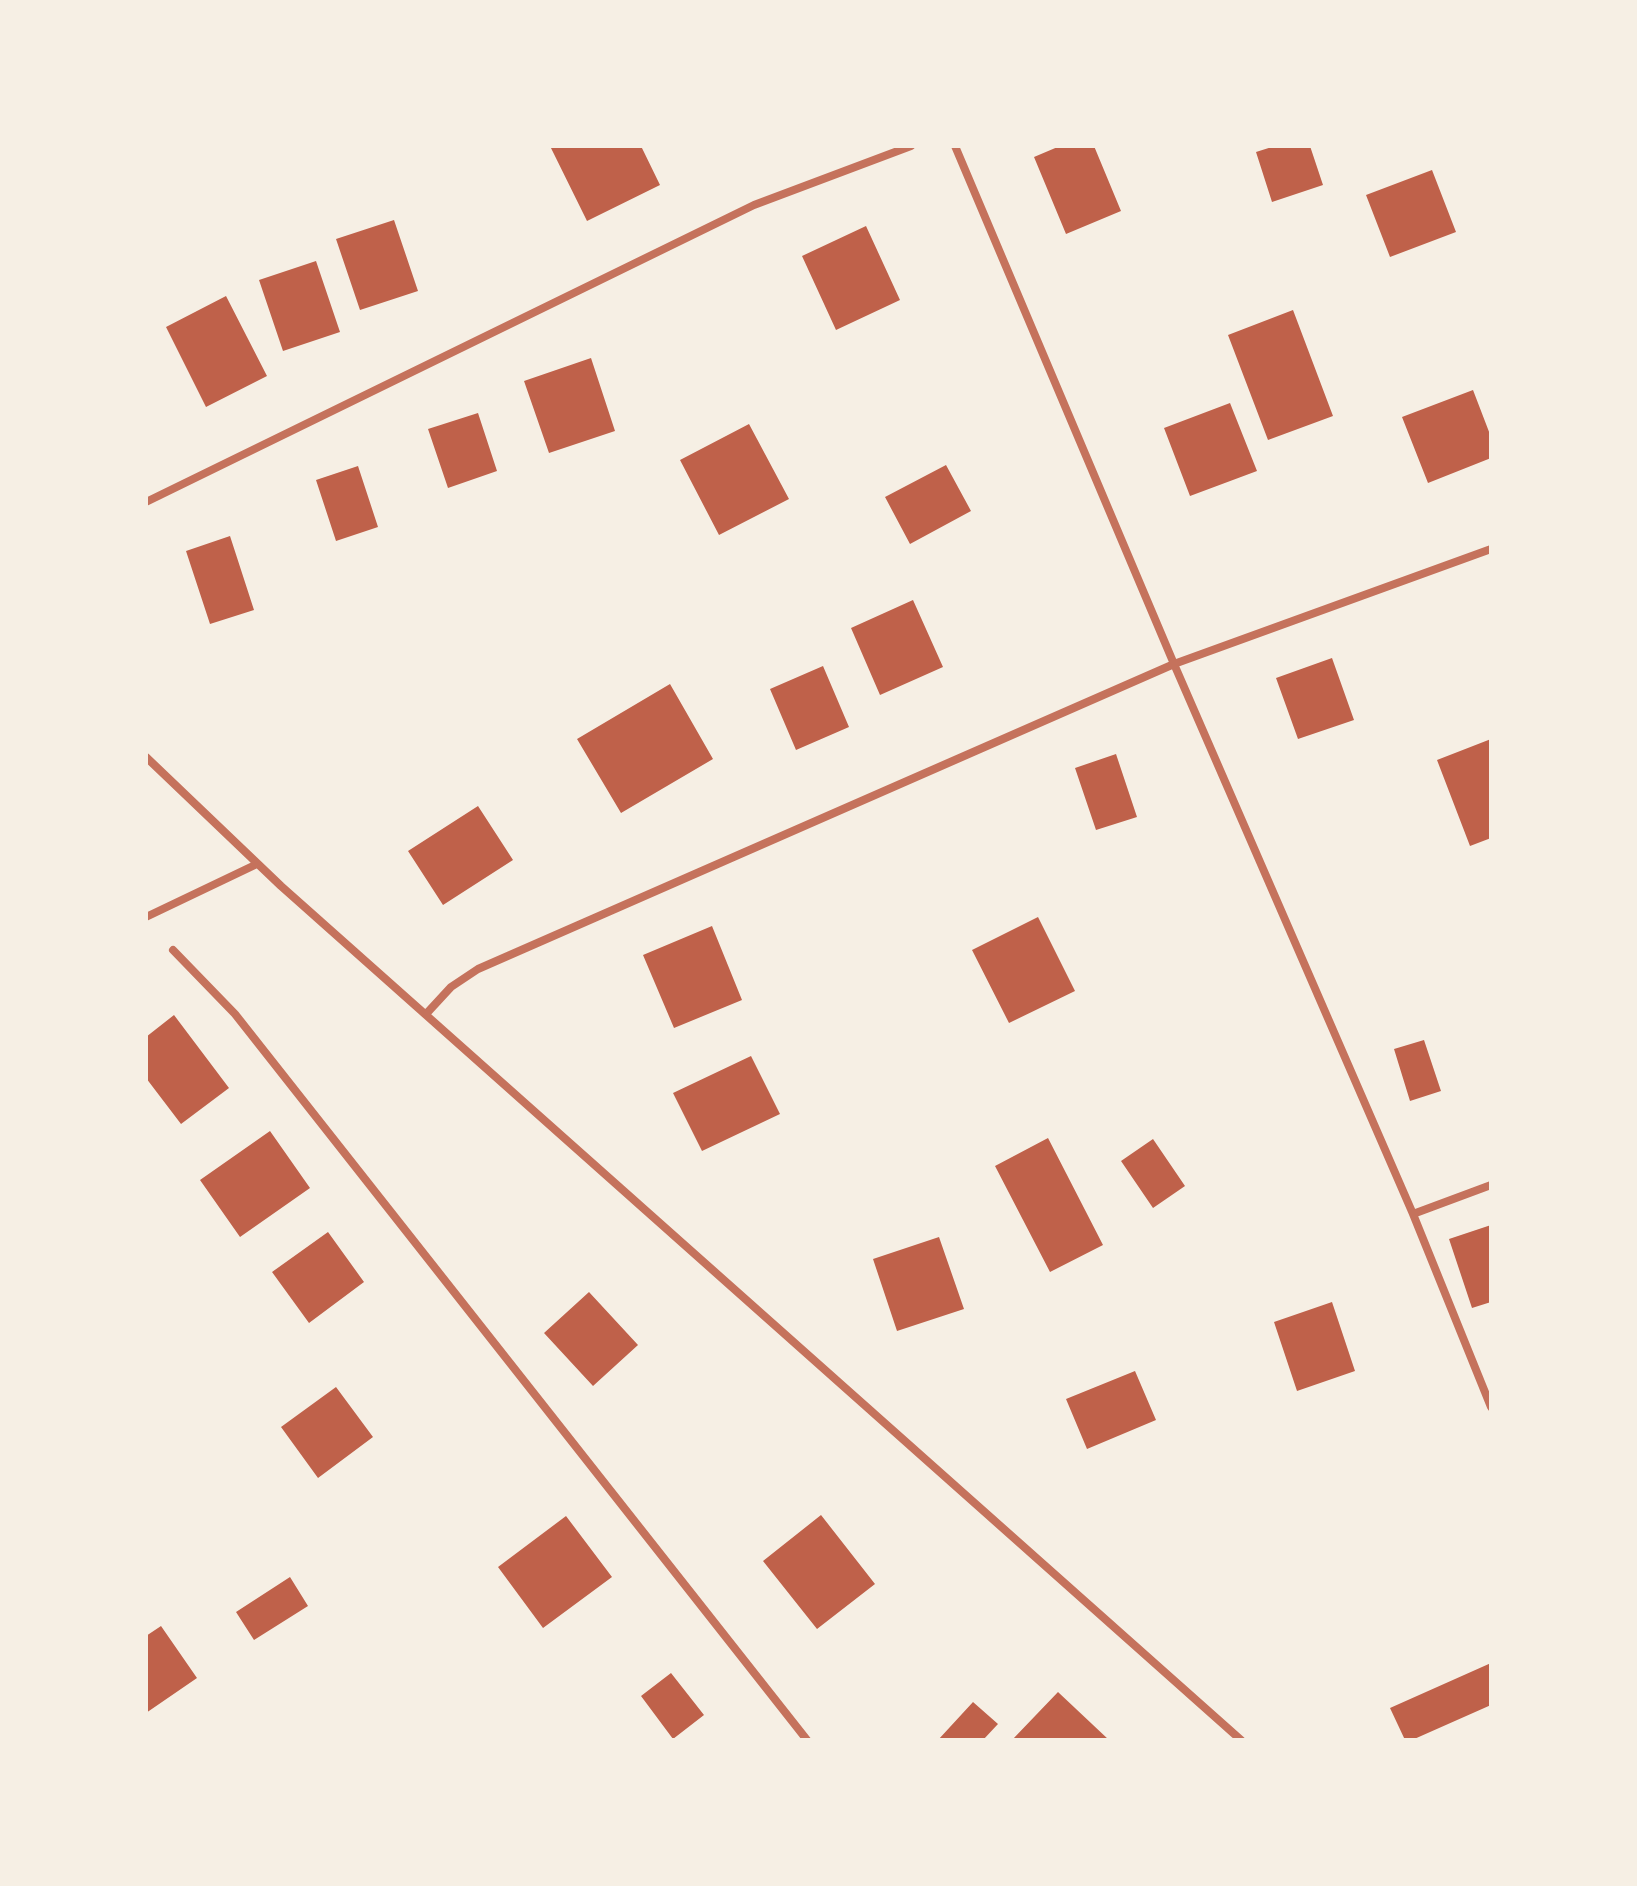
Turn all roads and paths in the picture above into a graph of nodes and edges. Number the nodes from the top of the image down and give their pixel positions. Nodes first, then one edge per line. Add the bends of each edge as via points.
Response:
1 (911, 146) edge
2 (955, 146) edge
3 (146, 502) edge
4 (1491, 549) edge
5 (1174, 664) junction
6 (146, 757) edge
7 (257, 864) junction
8 (146, 916) edge
9 (173, 950) dead end
10 (427, 1013) junction
11 (1491, 1185) edge
12 (1413, 1214) junction
13 (1491, 1407) edge
14 (807, 1740) edge
15 (1241, 1740) edge

1 - 3 street via 754,205
2 - 5 street
4 - 5 street
5 - 10 street via 478,969 451,987
5 - 12 street
6 - 7 street
7 - 8 street
7 - 10 street
9 - 14 street via 245,1026
10 - 15 street
11 - 12 street
12 - 13 street

